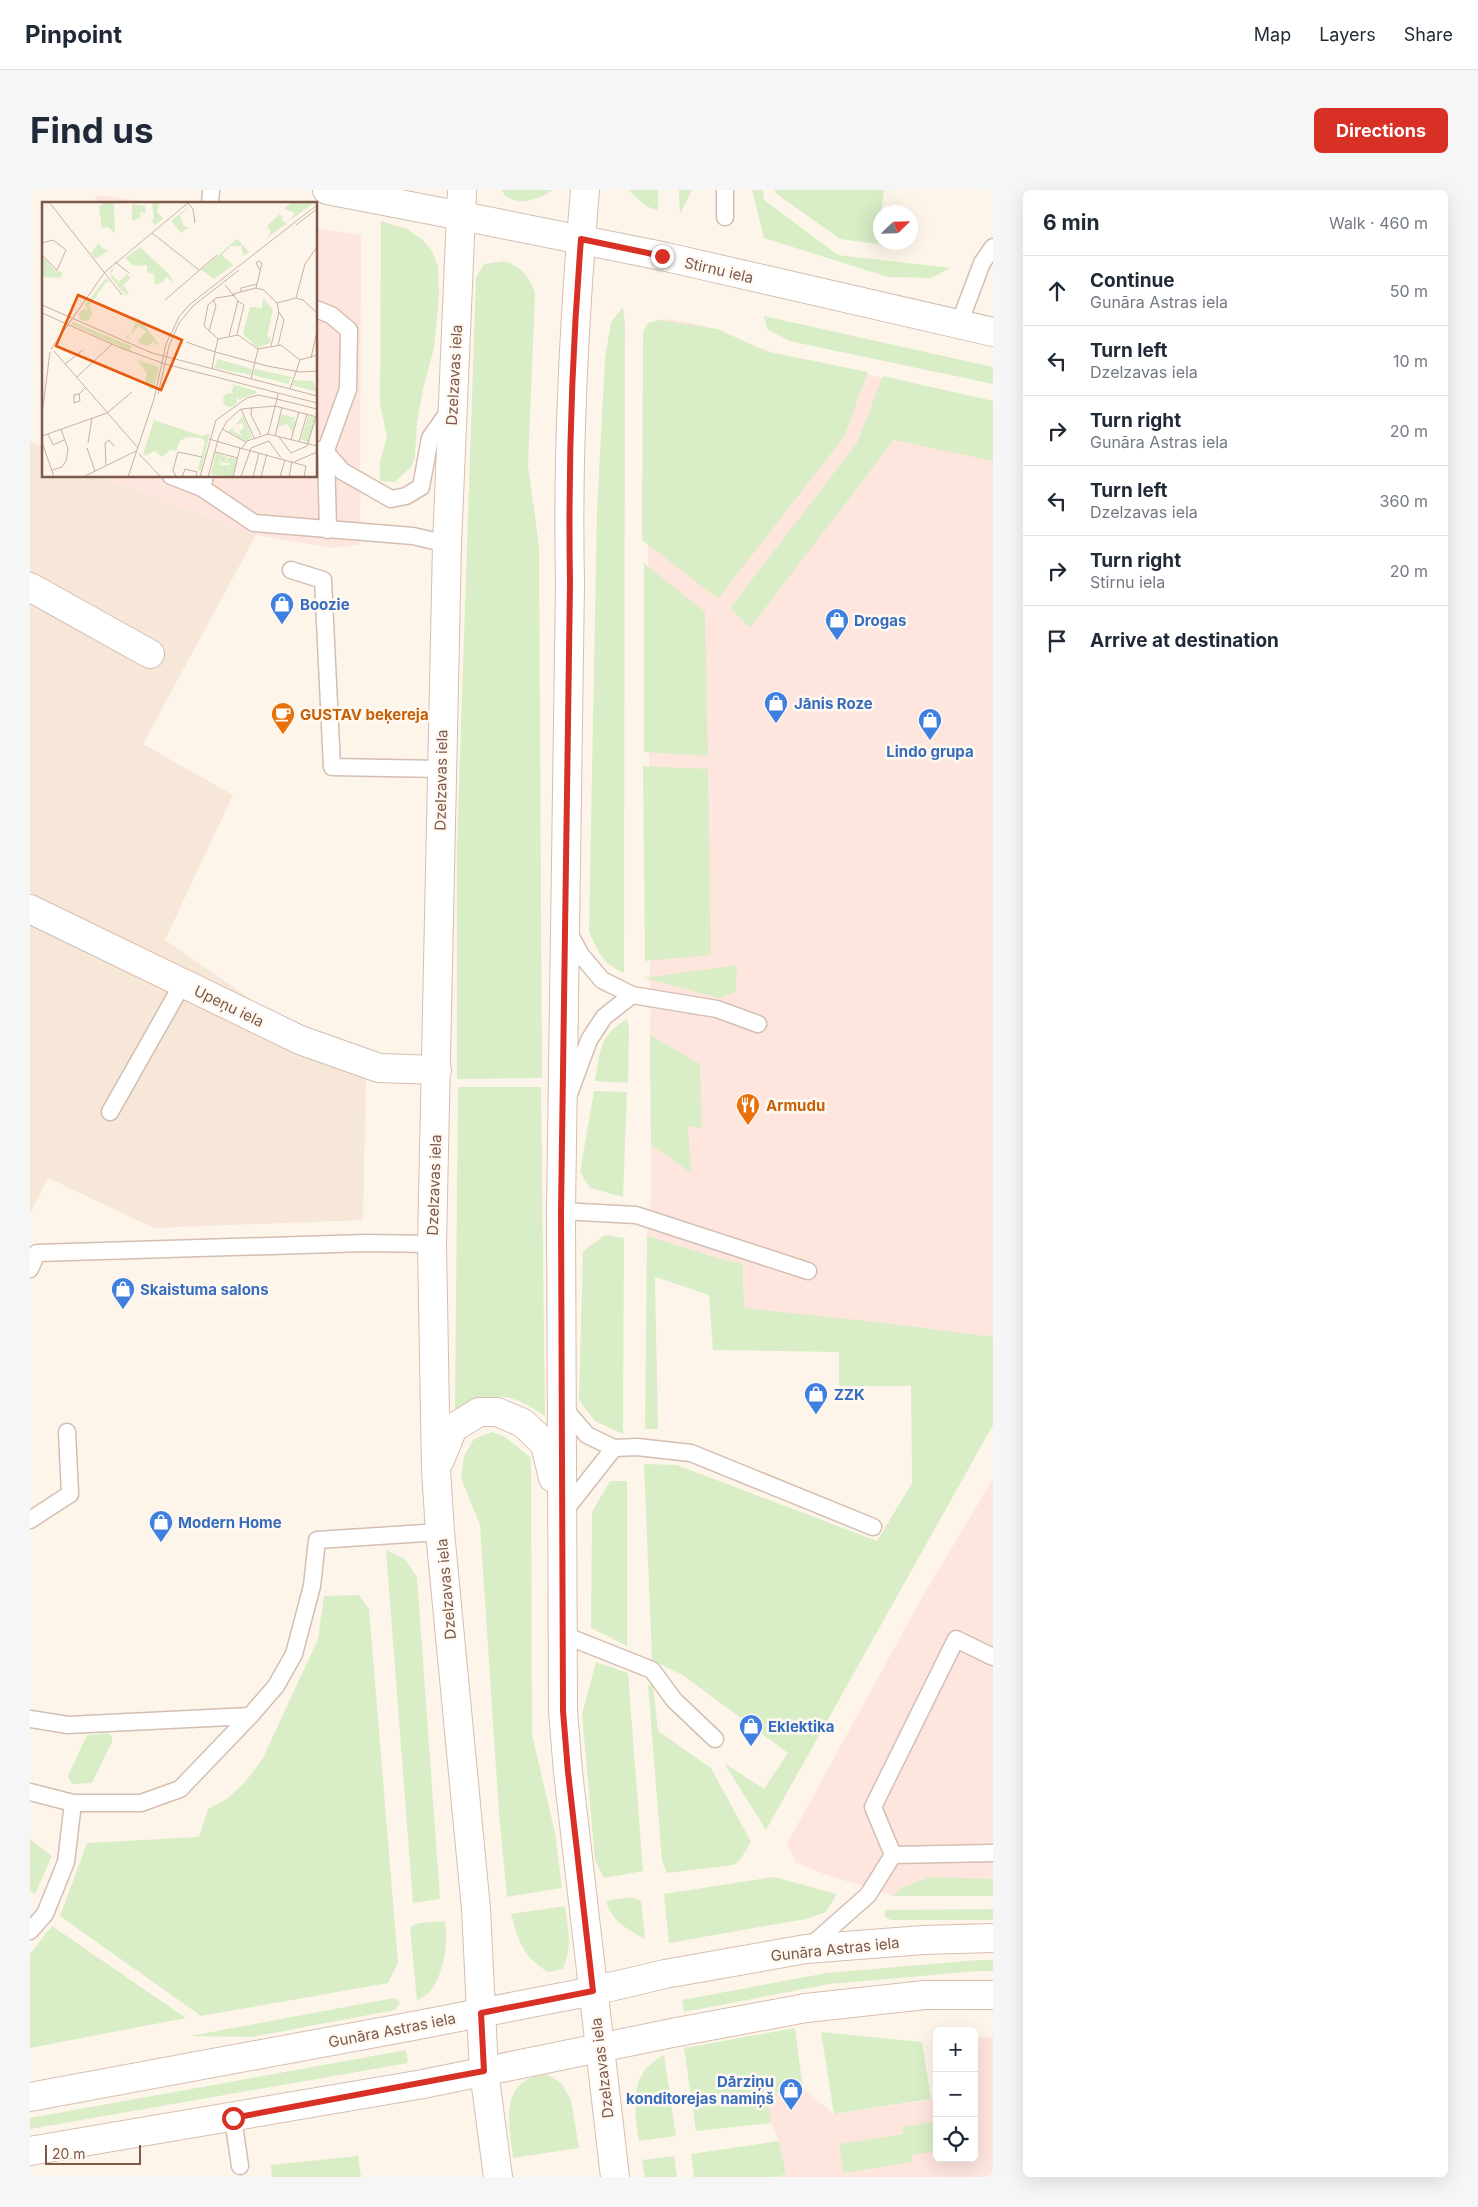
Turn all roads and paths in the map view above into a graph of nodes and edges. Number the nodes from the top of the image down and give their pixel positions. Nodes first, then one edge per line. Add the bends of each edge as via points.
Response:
1 (326, 190) edge
2 (585, 190) edge
3 (725, 190) edge
4 (462, 203) edge
5 (725, 217) dead end
6 (581, 239) junction
7 (993, 247) edge
8 (318, 310) edge
9 (959, 324) junction
10 (993, 332) edge
11 (453, 404) junction
12 (321, 448) edge
13 (182, 478) edge
14 (203, 482) edge
15 (328, 530) junction
16 (446, 544) junction
17 (291, 570) dead end
18 (30, 587) edge
19 (150, 654) dead end
20 (441, 769) junction
21 (30, 909) edge
22 (566, 926) junction
23 (183, 983) junction
24 (632, 996) junction
25 (758, 1024) dead end
26 (437, 1070) junction
27 (110, 1112) dead end
28 (562, 1113) junction
29 (561, 1211) junction
30 (432, 1244) junction
31 (30, 1269) edge
32 (808, 1271) dead end
33 (562, 1406) junction
34 (67, 1432) dead end
35 (614, 1448) junction
36 (436, 1470) junction
37 (562, 1514) junction
38 (30, 1520) edge
39 (873, 1528) dead end
40 (440, 1532) junction
41 (564, 1635) junction
42 (993, 1657) edge
43 (250, 1716) junction
44 (30, 1719) edge
45 (715, 1739) dead end
46 (30, 1792) edge
47 (73, 1803) junction
48 (993, 1853) edge
49 (893, 1855) junction
50 (30, 1931) edge
51 (993, 1938) edge
52 (806, 1949) junction
53 (593, 1991) junction
54 (993, 1995) edge
55 (481, 2013) junction
56 (599, 2048) junction
57 (484, 2071) junction
58 (30, 2097) edge
59 (233, 2118) junction
60 (30, 2151) edge
61 (240, 2166) dead end
62 (498, 2177) edge
63 (615, 2177) edge

1 - 4 main road, Stirnu iela
2 - 6 main road, Dzelzavas iela
3 - 5 lane
4 - 6 main road, Stirnu iela
4 - 11 main road, Dzelzavas iela
6 - 9 main road, Stirnu iela
6 - 22 main road, Dzelzavas iela via 574,327 568,506
7 - 9 lane via 982,263
8 - 12 lane via 331,315 349,330 348,389
9 - 10 main road, Stirnu iela
11 - 12 lane via 430,438 421,487 406,496 391,499 369,487 342,471
11 - 16 main road, Dzelzavas iela
12 - 15 lane
13 - 14 lane
14 - 15 lane via 254,523
15 - 16 lane via 413,536
16 - 20 main road, Dzelzavas iela
17 - 20 lane via 324,580 332,767
18 - 19 main road
20 - 26 main road, Dzelzavas iela
21 - 23 main road, Upeņu iela
22 - 24 lane via 581,956 602,980
22 - 28 main road, Dzelzavas iela
23 - 26 main road, Upeņu iela via 300,1040 370,1065
23 - 27 lane
24 - 25 lane via 717,1009
24 - 28 lane via 604,1017 589,1040
26 - 30 main road, Dzelzavas iela
28 - 29 main road, Dzelzavas iela
29 - 32 lane via 636,1215
29 - 33 main road, Dzelzavas iela
30 - 31 lane via 330,1243 36,1253
30 - 36 main road, Dzelzavas iela
33 - 35 lane via 587,1435
33 - 37 main road, Dzelzavas iela
34 - 38 lane via 70,1494
35 - 37 lane
35 - 39 lane via 691,1453
36 - 37 main road via 453,1428 479,1412 497,1412 524,1423 544,1444
36 - 40 main road, Dzelzavas iela
37 - 41 main road, Dzelzavas iela
40 - 43 lane via 318,1540 312,1586 294,1654 276,1686
40 - 55 main road, Dzelzavas iela via 476,1909
41 - 45 lane via 652,1670 674,1700
41 - 53 main road, Dzelzavas iela via 563,1711
42 - 49 lane via 956,1639 951,1648 873,1807
43 - 44 lane via 68,1725
43 - 47 lane via 180,1789 141,1803
46 - 47 lane
47 - 50 lane via 66,1862 45,1914
48 - 49 lane
49 - 52 lane via 868,1895
51 - 52 main road, Gunāra Astras iela
52 - 53 main road, Gunāra Astras iela via 665,1974
53 - 55 main road, Gunāra Astras iela
53 - 56 main road, Dzelzavas iela
54 - 56 main road via 925,1995 806,2008
55 - 57 main road, Dzelzavas iela
55 - 58 main road, Gunāra Astras iela
56 - 57 main road
56 - 63 main road, Dzelzavas iela
57 - 59 main road
57 - 62 main road, Dzelzavas iela
59 - 60 main road
59 - 61 lane

